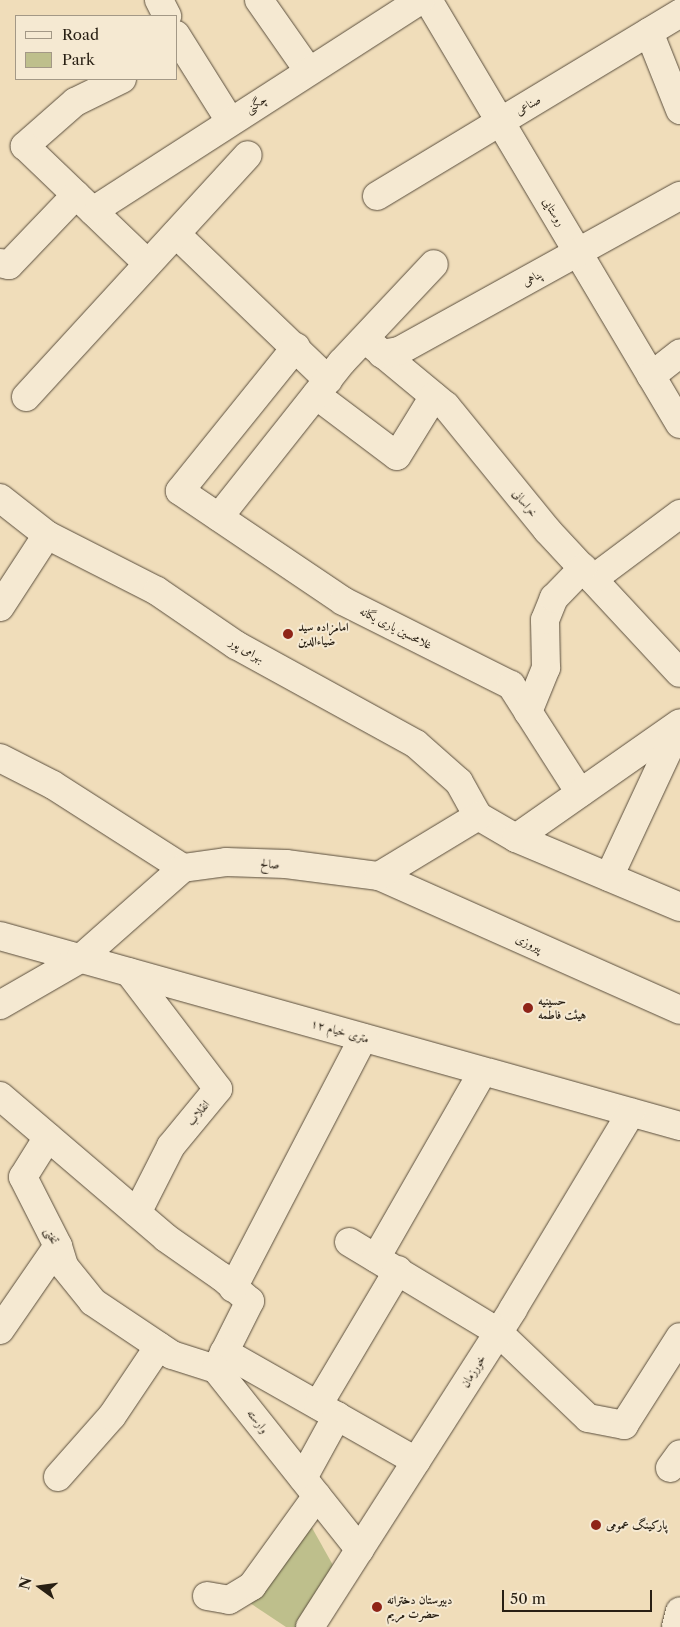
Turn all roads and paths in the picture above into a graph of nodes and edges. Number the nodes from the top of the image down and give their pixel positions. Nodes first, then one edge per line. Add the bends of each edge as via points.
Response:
1 (159, 0) edge
2 (259, 0) edge
3 (421, 0) edge
4 (428, 0) edge
5 (680, 13) edge
6 (166, 15) edge
7 (649, 32) junction
8 (179, 45) edge
9 (308, 70) junction
10 (120, 80) edge
11 (680, 110) edge
12 (230, 122) junction
13 (500, 122) junction
14 (248, 155) dead end
15 (377, 196) dead end
16 (680, 196) edge
17 (85, 203) junction
18 (176, 234) junction
19 (578, 252) junction
20 (0, 263) edge
21 (148, 264) junction
22 (434, 264) dead end
23 (296, 347) junction
24 (373, 347) junction
25 (680, 354) edge
26 (651, 376) junction
27 (322, 388) junction
28 (434, 396) junction
29 (26, 397) dead end
30 (680, 424) edge
31 (0, 498) edge
32 (680, 514) edge
33 (219, 517) junction
34 (47, 535) junction
35 (588, 573) junction
36 (0, 607) edge
37 (680, 673) edge
38 (528, 712) junction
39 (680, 724) edge
40 (0, 758) edge
41 (580, 793) junction
42 (478, 816) junction
43 (516, 838) junction
44 (183, 868) junction
45 (379, 876) junction
46 (609, 877) junction
47 (680, 908) edge
48 (0, 936) edge
49 (80, 959) junction
50 (129, 972) junction
51 (0, 1005) edge
52 (680, 1010) edge
53 (363, 1038) junction
54 (483, 1071) junction
55 (0, 1096) edge
56 (631, 1113) junction
57 (680, 1126) edge
58 (48, 1137) junction
59 (137, 1213) junction
60 (349, 1242) dead end
61 (58, 1246) junction
62 (387, 1264) junction
63 (233, 1288) junction
64 (0, 1330) edge
65 (498, 1332) junction
66 (680, 1337) edge
67 (160, 1346) junction
68 (220, 1360) junction
69 (328, 1410) junction
70 (416, 1461) junction
71 (58, 1477) dead end
72 (310, 1487) junction
73 (360, 1550) junction
74 (207, 1596) dead end
75 (680, 1611) edge
76 (310, 1627) edge
77 (676, 1627) edge

1 - 6 street
2 - 9 street
3 - 9 street, چگنی
4 - 13 street, روستایی
5 - 7 street, صناعی
7 - 11 street
7 - 13 street, صناعی
8 - 12 street
9 - 12 street, چگنی
10 - 17 street via 75,102 25,146
12 - 17 street, چگنی
13 - 15 street, صناعی
13 - 19 street, روستایی
14 - 18 street
16 - 19 street, پناهی
17 - 20 street, چگنی via 9,265
17 - 21 street
18 - 21 street
18 - 23 street
19 - 24 street, پناهی via 399,351
19 - 26 street, روستایی
21 - 29 street
22 - 24 street
23 - 27 street
23 - 33 street, غلامحسین یاری یگانه via 180,490
24 - 27 street
24 - 28 street, خراسانی
25 - 26 street
26 - 30 street, روستایی
27 - 28 street via 397,456
27 - 33 street
28 - 35 street, خراسانی
31 - 34 street, بهرامی پور
32 - 35 street
33 - 38 street, غلامحسین یاری یگانه via 343,601 511,685
34 - 36 street
34 - 42 street, بهرامی پور via 157,591 236,646 416,744 459,782
35 - 37 street, خراسانی
35 - 38 street via 554,598 544,620 546,668
38 - 41 street, غلامحسین یاری یگانه
39 - 41 street
39 - 46 street
40 - 44 street via 53,785
41 - 43 street
42 - 43 street
42 - 45 street
43 - 46 street
44 - 45 street, صالح via 236,862
44 - 49 street
45 - 52 street, پیروزی
46 - 47 street
48 - 49 street, ۱۲ متری خیام
49 - 50 street, ۱۲ متری خیام
49 - 51 street
50 - 53 street, ۱۲ متری خیام
50 - 59 street, انقلاب via 218,1089 171,1146
53 - 54 street, ۱۲ متری خیام
53 - 63 street
54 - 56 street, ۱۲ متری خیام
54 - 62 street
55 - 58 street
56 - 57 street, ۱۲ متری خیام
56 - 65 street, خورزمان
58 - 59 street
58 - 61 street, تختی via 23,1177
59 - 63 street
60 - 62 street
61 - 64 street, تختی
61 - 67 street via 64,1266 93,1302
62 - 65 street
62 - 69 street
63 - 68 street via 250,1301
65 - 66 street via 588,1418 624,1425
65 - 70 street, خورزمان
67 - 68 street via 172,1354
67 - 71 street via 112,1416
68 - 69 street
68 - 72 street, وارسته
69 - 70 street
69 - 72 street
70 - 73 street, خورزمان
72 - 73 street, وارسته
72 - 74 street via 252,1586 229,1600
73 - 76 street, خورزمان
75 - 77 street

